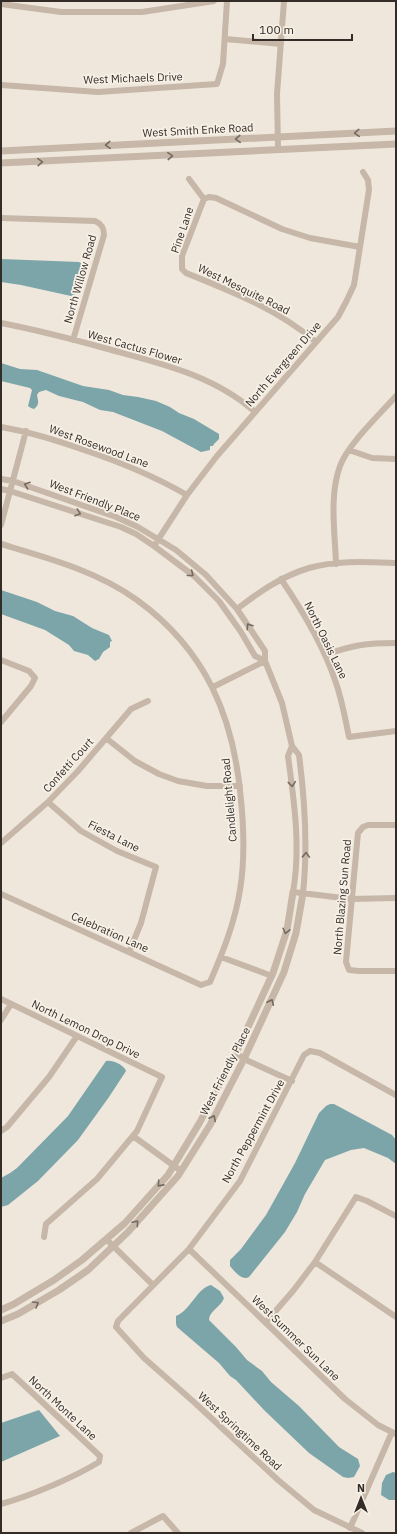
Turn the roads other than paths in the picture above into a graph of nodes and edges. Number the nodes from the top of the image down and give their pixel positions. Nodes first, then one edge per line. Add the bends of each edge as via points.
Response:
1 (214, 1) edge
2 (227, 1) edge
3 (284, 1) edge
4 (1, 4) edge
5 (225, 39) junction
6 (281, 44) junction
7 (1, 85) edge
8 (396, 131) edge
9 (277, 137) junction
10 (396, 144) edge
11 (278, 149) junction
12 (1, 151) edge
13 (1, 163) edge
14 (363, 172) dead end
15 (189, 179) dead end
16 (204, 199) junction
17 (1, 218) edge
18 (360, 247) junction
19 (182, 269) joint
20 (1, 323) edge
21 (73, 340) junction
22 (316, 342) junction
23 (396, 396) edge
24 (255, 412) junction
25 (1, 427) edge
26 (26, 431) junction
27 (348, 450) junction
28 (396, 459) edge
29 (1, 479) edge
30 (13, 481) junction
31 (1, 489) edge
32 (10, 491) junction
33 (187, 495) junction
34 (1, 525) edge
35 (159, 539) junction
36 (1, 544) edge
37 (154, 546) junction
38 (396, 562) edge
39 (336, 564) junction
40 (281, 579) junction
41 (237, 609) junction
42 (396, 643) edge
43 (325, 656) junction
44 (1, 660) edge
45 (265, 661) junction
46 (212, 687) junction
47 (148, 701) dead end
48 (1, 722) edge
49 (396, 731) edge
50 (106, 738) junction
51 (292, 746) junction
52 (240, 786) junction
53 (48, 802) junction
54 (396, 825) edge
55 (1, 843) edge
56 (293, 892) junction
57 (1, 894) edge
58 (303, 894) junction
59 (396, 898) edge
60 (351, 899) junction
61 (129, 952) junction
62 (221, 957) junction
63 (396, 971) edge
64 (272, 976) junction
65 (210, 982) joint
66 (1, 999) edge
67 (11, 1004) junction
68 (1, 1020) edge
69 (76, 1036) junction
70 (236, 1053) junction
71 (244, 1059) junction
72 (292, 1081) junction
73 (396, 1094) edge
74 (1, 1131) edge
75 (133, 1136) junction
76 (174, 1166) junction
77 (181, 1171) junction
78 (396, 1216) edge
79 (44, 1237) dead end
80 (106, 1240) junction
81 (113, 1247) junction
82 (189, 1249) junction
83 (315, 1262) junction
84 (153, 1285) junction
85 (1, 1310) edge
86 (396, 1317) edge
87 (1, 1321) edge
88 (266, 1322) junction
89 (116, 1327) joint
90 (1, 1378) edge
91 (394, 1433) edge
92 (1, 1504) edge
93 (350, 1528) junction
94 (131, 1533) edge
95 (178, 1533) edge
96 (362, 1533) edge

1 - 4 street via 142,12 61,12
2 - 5 street
3 - 6 street
5 - 6 street
5 - 7 street, West Michaels Drive via 223,64 217,84 98,92
6 - 9 street
8 -> 9 street, West Smith Enke Road
9 - 11 street
9 -> 12 street, West Smith Enke Road
10 - 11 street
13 -> 11 street
14 - 18 street, North Evergreen Drive via 368,180 369,190
15 - 16 street
16 - 18 street via 216,198 282,229 310,238
16 - 19 street, Pine Lane via 182,256
17 - 21 street, North Willow Road via 95,220 104,229
18 - 22 street, North Evergreen Drive via 354,286 338,317
19 - 22 street, West Mesquite Road via 255,303 299,327
20 - 21 street, West Cactus Flower
21 - 24 street, West Cactus Flower via 170,365 218,386
22 - 24 street, North Evergreen Drive
23 - 27 street
24 - 33 street, North Evergreen Drive
25 - 26 street, West Rosewood Lane
26 - 30 street
26 - 33 street, West Rosewood Lane via 118,462 161,480
27 - 28 street via 372,458
27 - 39 street via 340,465 334,491
29 - 30 street, West Friendly Place
30 - 32 street
35 -> 30 street, West Friendly Place via 116,517
31 - 32 street, West Friendly Place
32 - 34 street
32 -> 37 street, West Friendly Place via 121,527
33 - 35 street, North Evergreen Drive
35 - 37 street, North Evergreen Drive
35 - 41 street, West Friendly Place via 206,575
36 - 46 street, Candlelight Road via 67,564 108,582 137,600 171,628 198,661
37 -> 45 street, West Friendly Place via 194,576 208,590 229,615 255,656
38 - 39 street
39 - 40 street via 310,568
40 - 41 street via 261,590
40 - 43 street, North Oasis Lane via 300,607
45 -> 41 street, West Friendly Place via 265,651
42 - 43 street via 350,646
43 - 49 street, North Oasis Lane via 335,680 349,737
44 - 48 street via 29,671 35,678
45 - 46 street
45 - 51 street, West Friendly Place via 282,703
46 - 52 street, Candlelight Road via 226,718 235,751
47 - 50 street, Confetti Court via 132,709
50 - 52 street via 135,762 178,781 207,786
50 - 53 street, Confetti Court
51 -> 56 street, West Friendly Place via 288,756 297,851
58 -> 51 street, West Friendly Place via 306,828 299,755
52 - 62 street, Candlelight Road via 244,862 233,922
53 - 55 street, Confetti Court
53 - 61 street, Fiesta Lane via 81,831 117,851 156,867 141,923
54 - 60 street, North Blazing Sun Road via 363,826 358,833
56 - 58 street
56 -> 64 street, West Friendly Place via 287,930
57 - 61 street, Celebration Lane
58 - 60 street
71 -> 58 street, West Friendly Place via 284,972 296,933
59 - 60 street
60 - 63 street, North Blazing Sun Road via 346,962 349,970
61 - 65 street, Celebration Lane via 201,985
62 - 64 street
62 - 65 street, Candlelight Road
64 - 70 street, West Friendly Place
66 - 67 street, North Lemon Drop Drive
67 - 68 street
67 - 69 street, North Lemon Drop Drive
69 - 74 street via 49,1077
69 - 75 street, North Lemon Drop Drive via 162,1077
70 - 71 street
70 - 76 street, West Friendly Place
71 - 72 street
77 -> 71 street, West Friendly Place via 210,1125
72 - 73 street, North Peppermint Drive via 304,1056 310,1051 320,1053
72 - 82 street, North Peppermint Drive via 240,1181
75 - 76 street
75 - 79 street via 97,1179 46,1224
76 - 77 street
76 -> 80 street, West Friendly Place via 125,1223
81 -> 77 street, West Friendly Place
78 - 83 street via 356,1197
80 - 81 street
80 - 85 street, West Friendly Place via 54,1280
81 - 84 street
87 -> 81 street, West Friendly Place via 59,1290 88,1270
82 - 84 street, North Peppermint Drive
82 - 88 street, West Summer Sun Lane
83 - 86 street
83 - 88 street
84 - 89 street, North Peppermint Drive via 118,1321
88 - 91 street, West Summer Sun Lane via 345,1399 378,1425
89 - 93 street, West Springtime Road via 144,1358 278,1480 314,1510
90 - 92 street, North Monte Lane via 12,1374 100,1456 98,1462 76,1474
91 - 93 street
93 - 96 street, West Springtime Road
94 - 95 street via 163,1516

